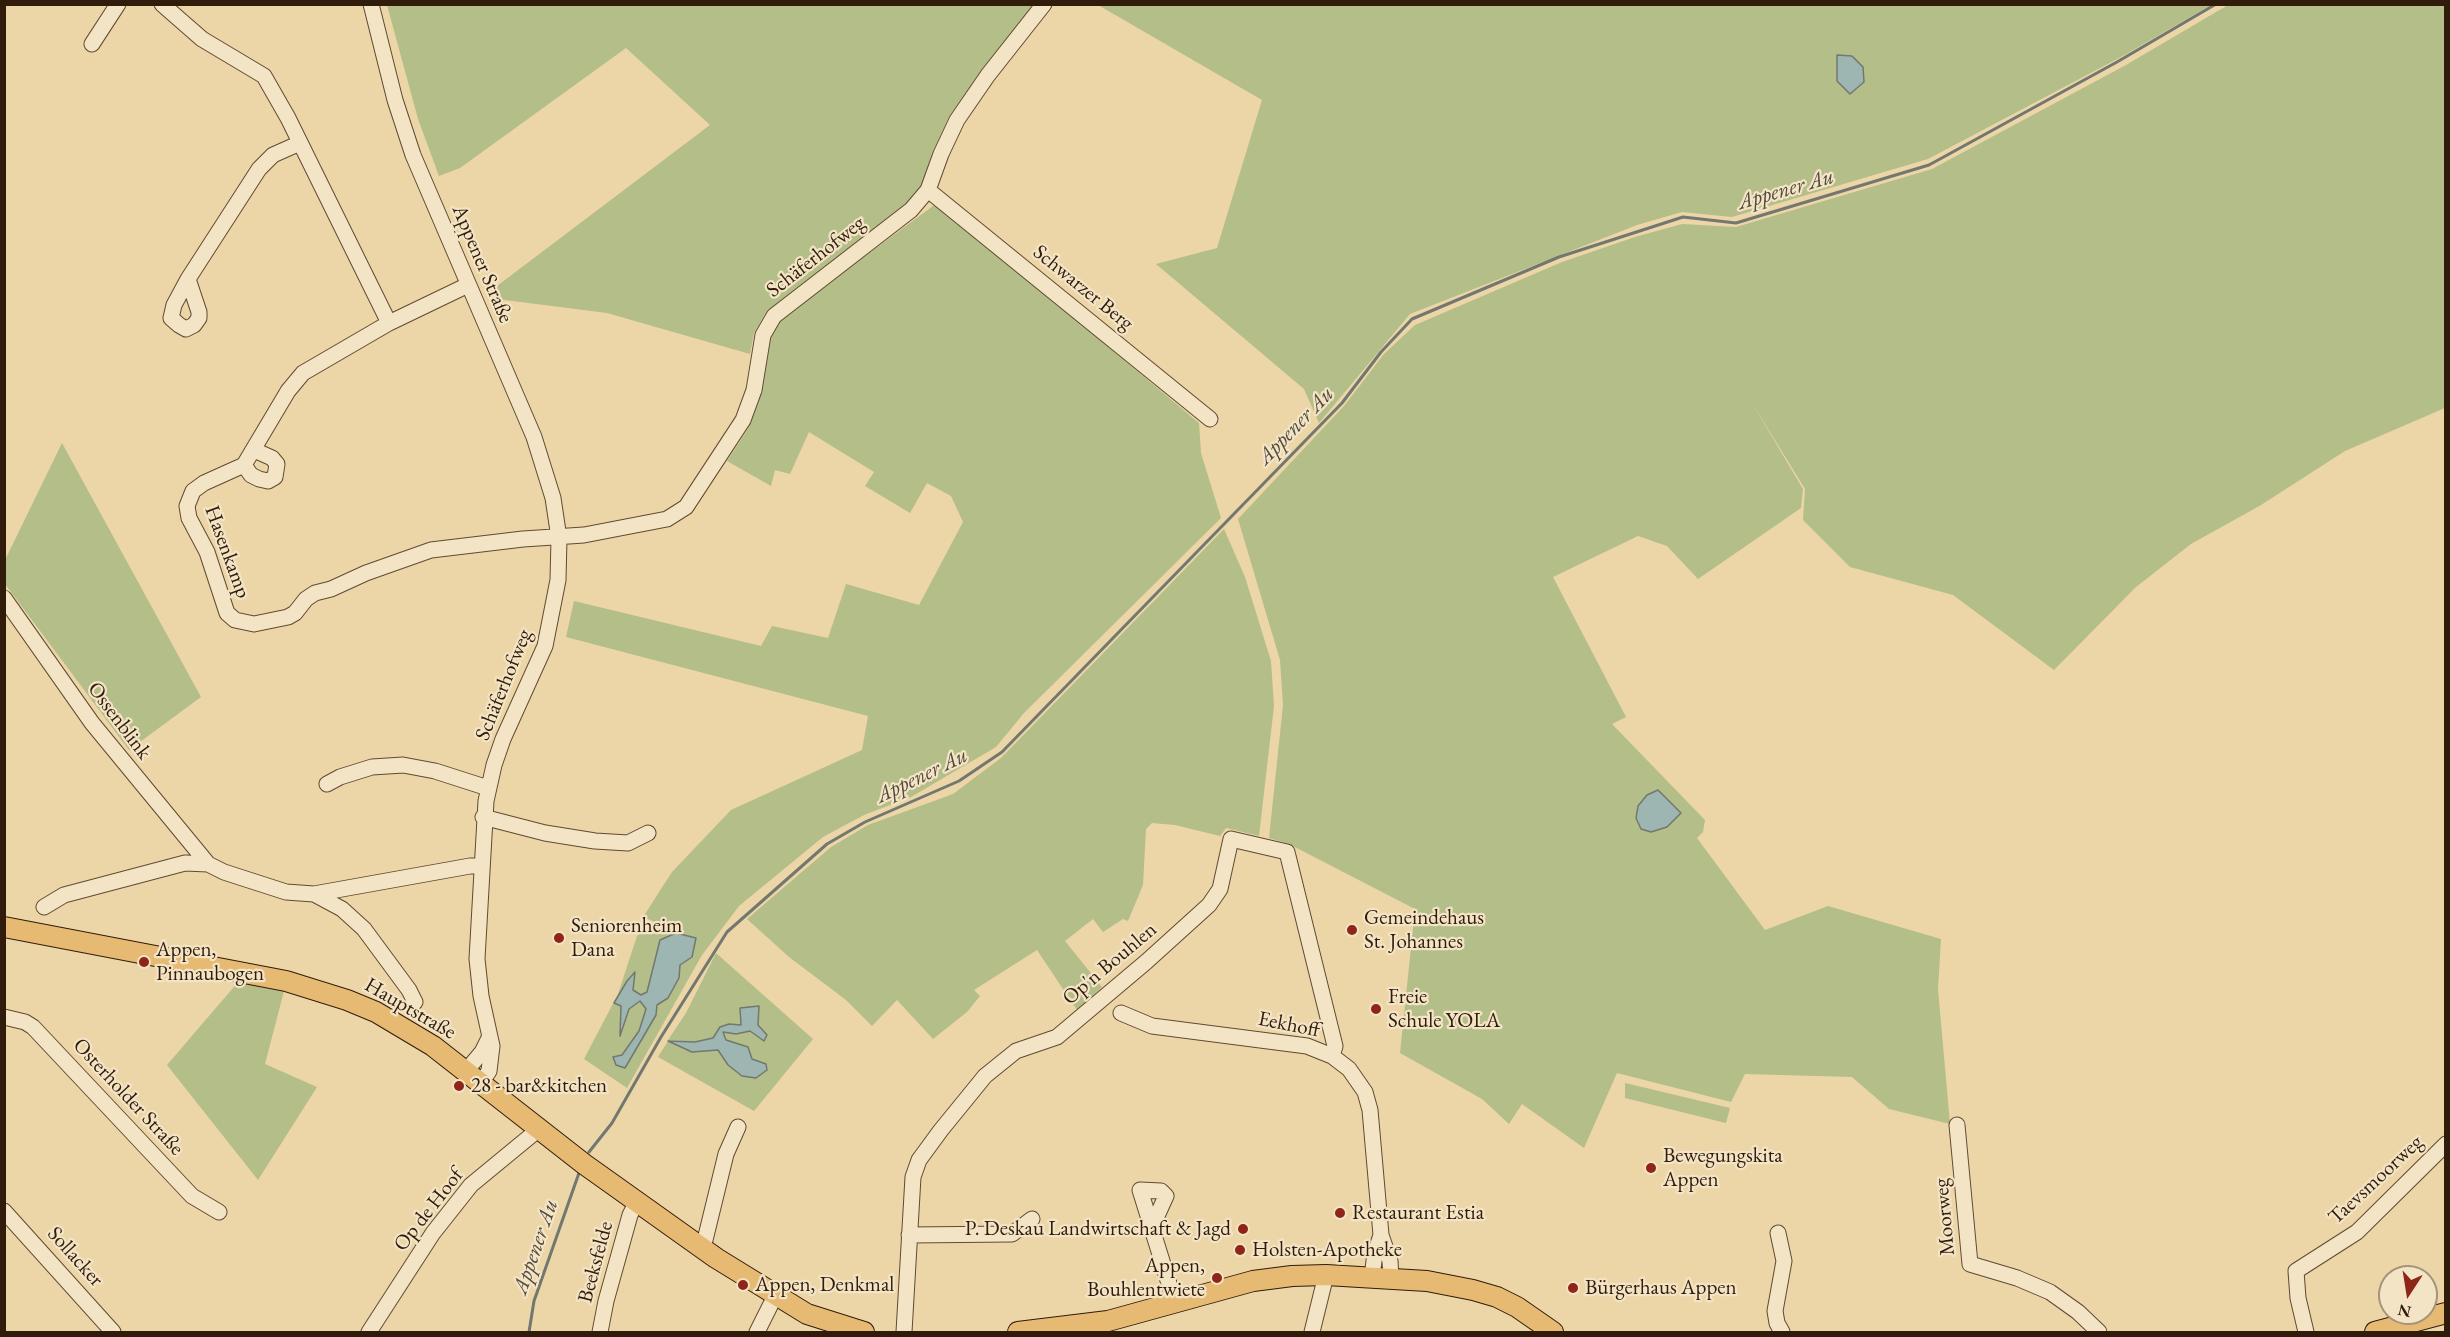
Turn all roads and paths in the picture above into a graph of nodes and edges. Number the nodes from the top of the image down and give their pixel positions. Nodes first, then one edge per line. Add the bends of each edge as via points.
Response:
1 (118, 4) edge
2 (162, 4) edge
3 (371, 4) edge
4 (1044, 4) edge
5 (92, 44) dead end
6 (297, 137) junction
7 (928, 190) junction
8 (188, 279) dead end
9 (468, 285) junction
10 (389, 323) junction
11 (1210, 419) dead end
12 (254, 450) junction
13 (244, 465) junction
14 (559, 538) junction
15 (4, 598) edge
16 (327, 784) dead end
17 (488, 788) junction
18 (483, 817) junction
19 (648, 833) dead end
20 (208, 864) junction
21 (481, 866) junction
22 (314, 894) junction
23 (44, 907) dead end
24 (4, 927) edge
25 (415, 1002) dead end
26 (1121, 1013) dead end
27 (4, 1017) edge
28 (1332, 1056) junction
29 (473, 1077) junction
30 (1957, 1125) dead end
31 (738, 1127) dead end
32 (539, 1129) junction
33 (2445, 1144) edge
34 (636, 1203) junction
35 (4, 1211) edge
36 (219, 1212) dead end
37 (1032, 1219) dead end
38 (1152, 1227) dead end
39 (1778, 1233) dead end
40 (909, 1235) junction
41 (700, 1247) junction
42 (1326, 1275) junction
43 (1381, 1277) junction
44 (775, 1296) junction
45 (1175, 1303) junction
46 (2445, 1313) edge
47 (113, 1332) edge
48 (369, 1332) edge
49 (600, 1332) edge
50 (757, 1332) edge
51 (864, 1332) edge
52 (904, 1332) edge
53 (1018, 1332) edge
54 (1312, 1332) edge
55 (1553, 1332) edge
56 (1782, 1332) edge
57 (2099, 1332) edge
58 (2306, 1332) edge
59 (2375, 1332) edge

1 - 5 street
2 - 6 street via 202,39 264,76
3 - 9 street, Appener Straße via 413,155
4 - 7 street, Schäferhofweg via 957,120
6 - 8 street via 259,169
6 - 10 street
7 - 11 street, Schwarzer Berg
7 - 14 street, Schäferhofweg via 911,210 774,316 763,335 754,390 743,420 686,507 667,519
9 - 10 street
9 - 14 street, Appener Straße via 545,465
10 - 12 street via 303,372
12 - 13 street
12 - 13 street via 273,458 277,464 275,477 268,481 258,479
13 - 14 street, Hasenkamp via 204,483 193,491 187,506 227,613 244,623 288,617 315,592 431,550
14 - 17 street, Schäferhofweg via 558,580 545,646 503,739
15 - 20 street, Ossenblink via 92,723
16 - 17 street via 372,767 403,765
17 - 18 street, Schäferhofweg
18 - 19 street via 595,841 628,843
18 - 21 street, Schäferhofweg
20 - 22 street, Ossenblink via 286,892
20 - 23 street, Ossenblink via 184,863 75,892
21 - 22 street, Ossenblink
21 - 29 street, Schäferhofweg via 477,977 492,1046 489,1071
22 - 25 street via 342,909 364,928
24 - 29 main road, Hauptstraße via 316,989 383,1016 433,1046
26 - 28 street, Eekhoff via 1152,1026 1307,1046
27 - 36 street, Osterholder Straße via 33,1027 192,1196
28 - 40 street, Op'n Bouhlen via 1335,1046 1287,852 1232,839 1220,889 1209,905 1057,1036 1016,1052 985,1076 920,1160 913,1177
28 - 43 street, Eekhoff via 1349,1069 1368,1101 1381,1235 1390,1261
29 - 32 main road, Hauptstraße
30 - 57 street, Moorweg via 1970,1264 2050,1292
31 - 41 street via 726,1154
32 - 34 main road, Hauptstraße
32 - 48 street, Op de Hoof via 471,1185 433,1233
33 - 58 street, Taevsmoorweg via 2357,1232 2296,1271
34 - 41 main road, Hauptstraße
34 - 49 street, Beeksfelde
35 - 47 street, Sollacker
37 - 40 street via 1012,1234
38 - 45 street
39 - 56 street via 1784,1261 1775,1311
40 - 52 street, Op'n Bouhlen
41 - 44 main road, Hauptstraße
42 - 43 main road
42 - 45 main road via 1253,1281
42 - 54 street
43 - 55 main road via 1451,1284 1497,1297
44 - 50 street
44 - 51 main road, Hauptstraße via 825,1321
45 - 53 main road via 1108,1321
46 - 59 main road

